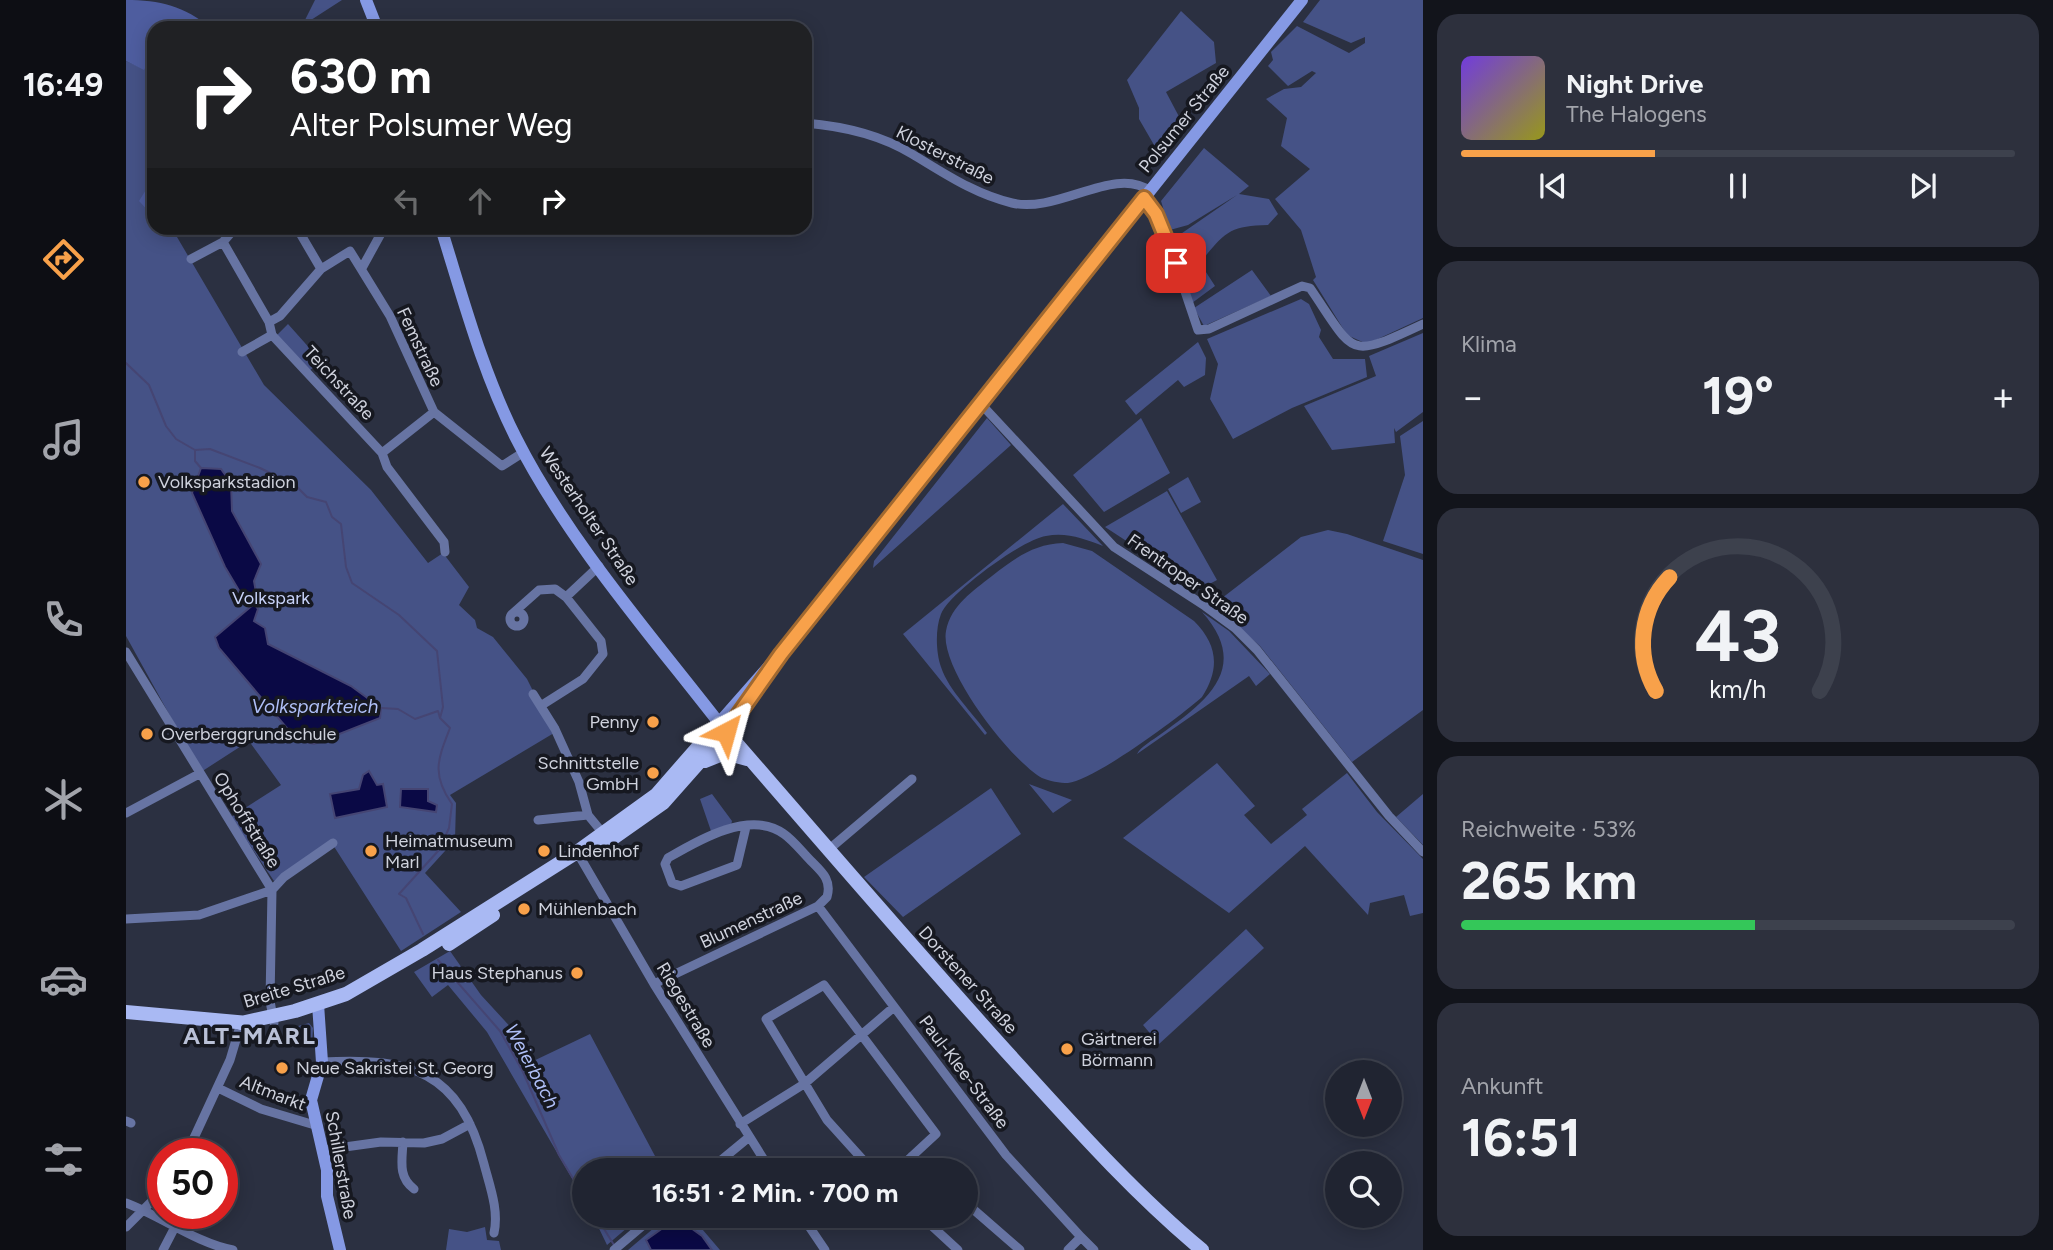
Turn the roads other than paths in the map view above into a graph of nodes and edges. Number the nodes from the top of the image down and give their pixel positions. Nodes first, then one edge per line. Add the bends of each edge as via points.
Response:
1 (366, 0) edge
2 (1301, 0) edge
3 (374, 21) edge
4 (812, 125) edge
5 (1147, 194) junction
6 (229, 235) edge
7 (301, 235) edge
8 (380, 235) edge
9 (443, 235) edge
10 (223, 242) junction
11 (191, 259) dead end
12 (362, 268) junction
13 (321, 270) junction
14 (269, 322) junction
15 (1423, 324) edge
16 (272, 335) junction
17 (242, 352) dead end
18 (981, 404) junction
19 (434, 412) junction
20 (524, 452) junction
21 (382, 453) junction
22 (445, 552) dead end
23 (599, 566) junction
24 (566, 597) junction
25 (512, 614) dead end
26 (126, 652) edge
27 (533, 694) dead end
28 (542, 705) junction
29 (723, 728) junction
30 (747, 759) junction
31 (702, 763) junction
32 (199, 774) junction
33 (912, 779) dead end
34 (126, 813) edge
35 (588, 815) junction
36 (538, 820) dead end
37 (746, 827) junction
38 (607, 837) junction
39 (333, 843) dead end
40 (827, 851) junction
41 (1423, 852) edge
42 (579, 855) junction
43 (272, 890) junction
44 (818, 906) junction
45 (126, 919) edge
46 (654, 984) junction
47 (894, 1007) junction
48 (319, 1008) junction
49 (126, 1012) edge
50 (273, 1020) junction
51 (241, 1023) junction
52 (861, 1036) junction
53 (322, 1062) junction
54 (804, 1084) junction
55 (218, 1088) junction
56 (470, 1124) junction
57 (740, 1124) junction
58 (318, 1126) junction
59 (194, 1138) edge
60 (748, 1138) junction
61 (403, 1142) junction
62 (323, 1150) junction
63 (912, 1156) joint
64 (724, 1158) edge
65 (762, 1158) edge
66 (861, 1158) edge
67 (914, 1158) edge
68 (414, 1189) dead end
69 (126, 1203) edge
70 (146, 1209) joint
71 (978, 1213) edge
72 (126, 1227) edge
73 (640, 1228) edge
74 (810, 1228) edge
75 (934, 1228) edge
76 (174, 1229) edge
77 (183, 1229) edge
78 (494, 1233) dead end
79 (1081, 1237) junction
80 (618, 1247) edge
81 (220, 1249) edge
82 (163, 1250) edge
83 (233, 1250) edge
84 (340, 1250) edge
85 (825, 1250) edge
86 (958, 1250) edge
87 (1020, 1250) edge
88 (1068, 1250) edge
89 (1094, 1250) edge
90 (1202, 1250) edge

1 - 3 main road
2 - 5 main road, Polsumer Straße
4 - 5 street, Klosterstraße via 861,133 891,144 955,181 1012,204 1055,203 1113,184 1140,184
5 - 15 street via 1198,330 1302,286 1310,288 1340,333 1360,348 1371,348
5 - 18 main road, Polsumer Straße
6 - 10 street
7 - 13 street
8 - 12 street
9 - 20 main road, Westerholter Straße via 489,377
10 - 11 street
10 - 14 street, Teichstraße
12 - 13 street, Femstraße via 350,251
12 - 19 street, Femstraße via 390,316
13 - 14 street via 280,316
14 - 16 street, Teichstraße
16 - 17 street
16 - 21 street, Teichstraße
18 - 29 main road, Polsumer Straße
18 - 41 street, Frentroper Straße via 1114,547 1205,606 1257,650 1381,807
19 - 20 street, Femstraße via 502,466
19 - 21 street
20 - 23 main road, Westerholter Straße
21 - 22 street, Teichstraße via 387,467 444,542
23 - 24 street
23 - 29 main road, Westerholter Straße
24 - 25 street via 555,589 539,590
24 - 28 street via 601,641 603,654 583,679
26 - 32 street, Ophoffstraße
27 - 28 street
28 - 35 street via 579,782
29 - 30 main road, Dorstener Straße
29 - 31 main road, Breite Straße
29 - 38 main road, Breite Straße
30 - 31 main road via 725,753
30 - 40 main road, Dorstener Straße
31 - 38 main road, Breite Straße via 663,803
32 - 34 street
32 - 43 street, Ophoffstraße
33 - 40 street
35 - 36 street
35 - 38 street
37 - 37 street, Blumenstraße via 737,865 681,886 672,883 665,864 668,858 709,834
37 - 44 street, Blumenstraße via 782,833 823,872 829,890
38 - 42 main road, Breite Straße
39 - 43 street
40 - 90 main road, Dorstener Straße via 1109,1163
42 - 46 street, Riegestraße
42 - 48 main road, Breite Straße
43 - 45 street via 199,915
43 - 50 street, Ophoffstraße
44 - 46 street, Blumenstraße
44 - 47 street, Paul-Klee-Straße
46 - 57 street, Riegestraße
47 - 52 street
47 - 79 street, Paul-Klee-Straße via 1006,1154
48 - 50 main road, Breite Straße
48 - 53 main road, Schillerstraße
49 - 51 main road, Breite Straße
50 - 51 main road, Breite Straße
51 - 55 street
52 - 54 street
52 - 54 street via 824,985 766,1018
52 - 63 street via 936,1134
53 - 56 street via 369,1059 414,1069 444,1087
53 - 58 main road, Schillerstraße via 311,1100
54 - 57 street
54 - 66 street via 827,1120
55 - 58 street, Altmarkt
55 - 59 street
56 - 61 street via 442,1139
56 - 78 street via 498,1217
57 - 60 street, Riegestraße
58 - 62 main road, Schillerstraße
60 - 64 street
60 - 65 street, Riegestraße
61 - 62 street
61 - 68 street via 401,1170
62 - 84 main road, Schillerstraße via 327,1196
63 - 67 street
69 - 70 street
70 - 72 street
71 - 87 street
73 - 80 street
74 - 85 street
75 - 86 street
76 - 82 street
77 - 81 street
79 - 88 street
79 - 89 street, Paul-Klee-Straße
81 - 83 street

